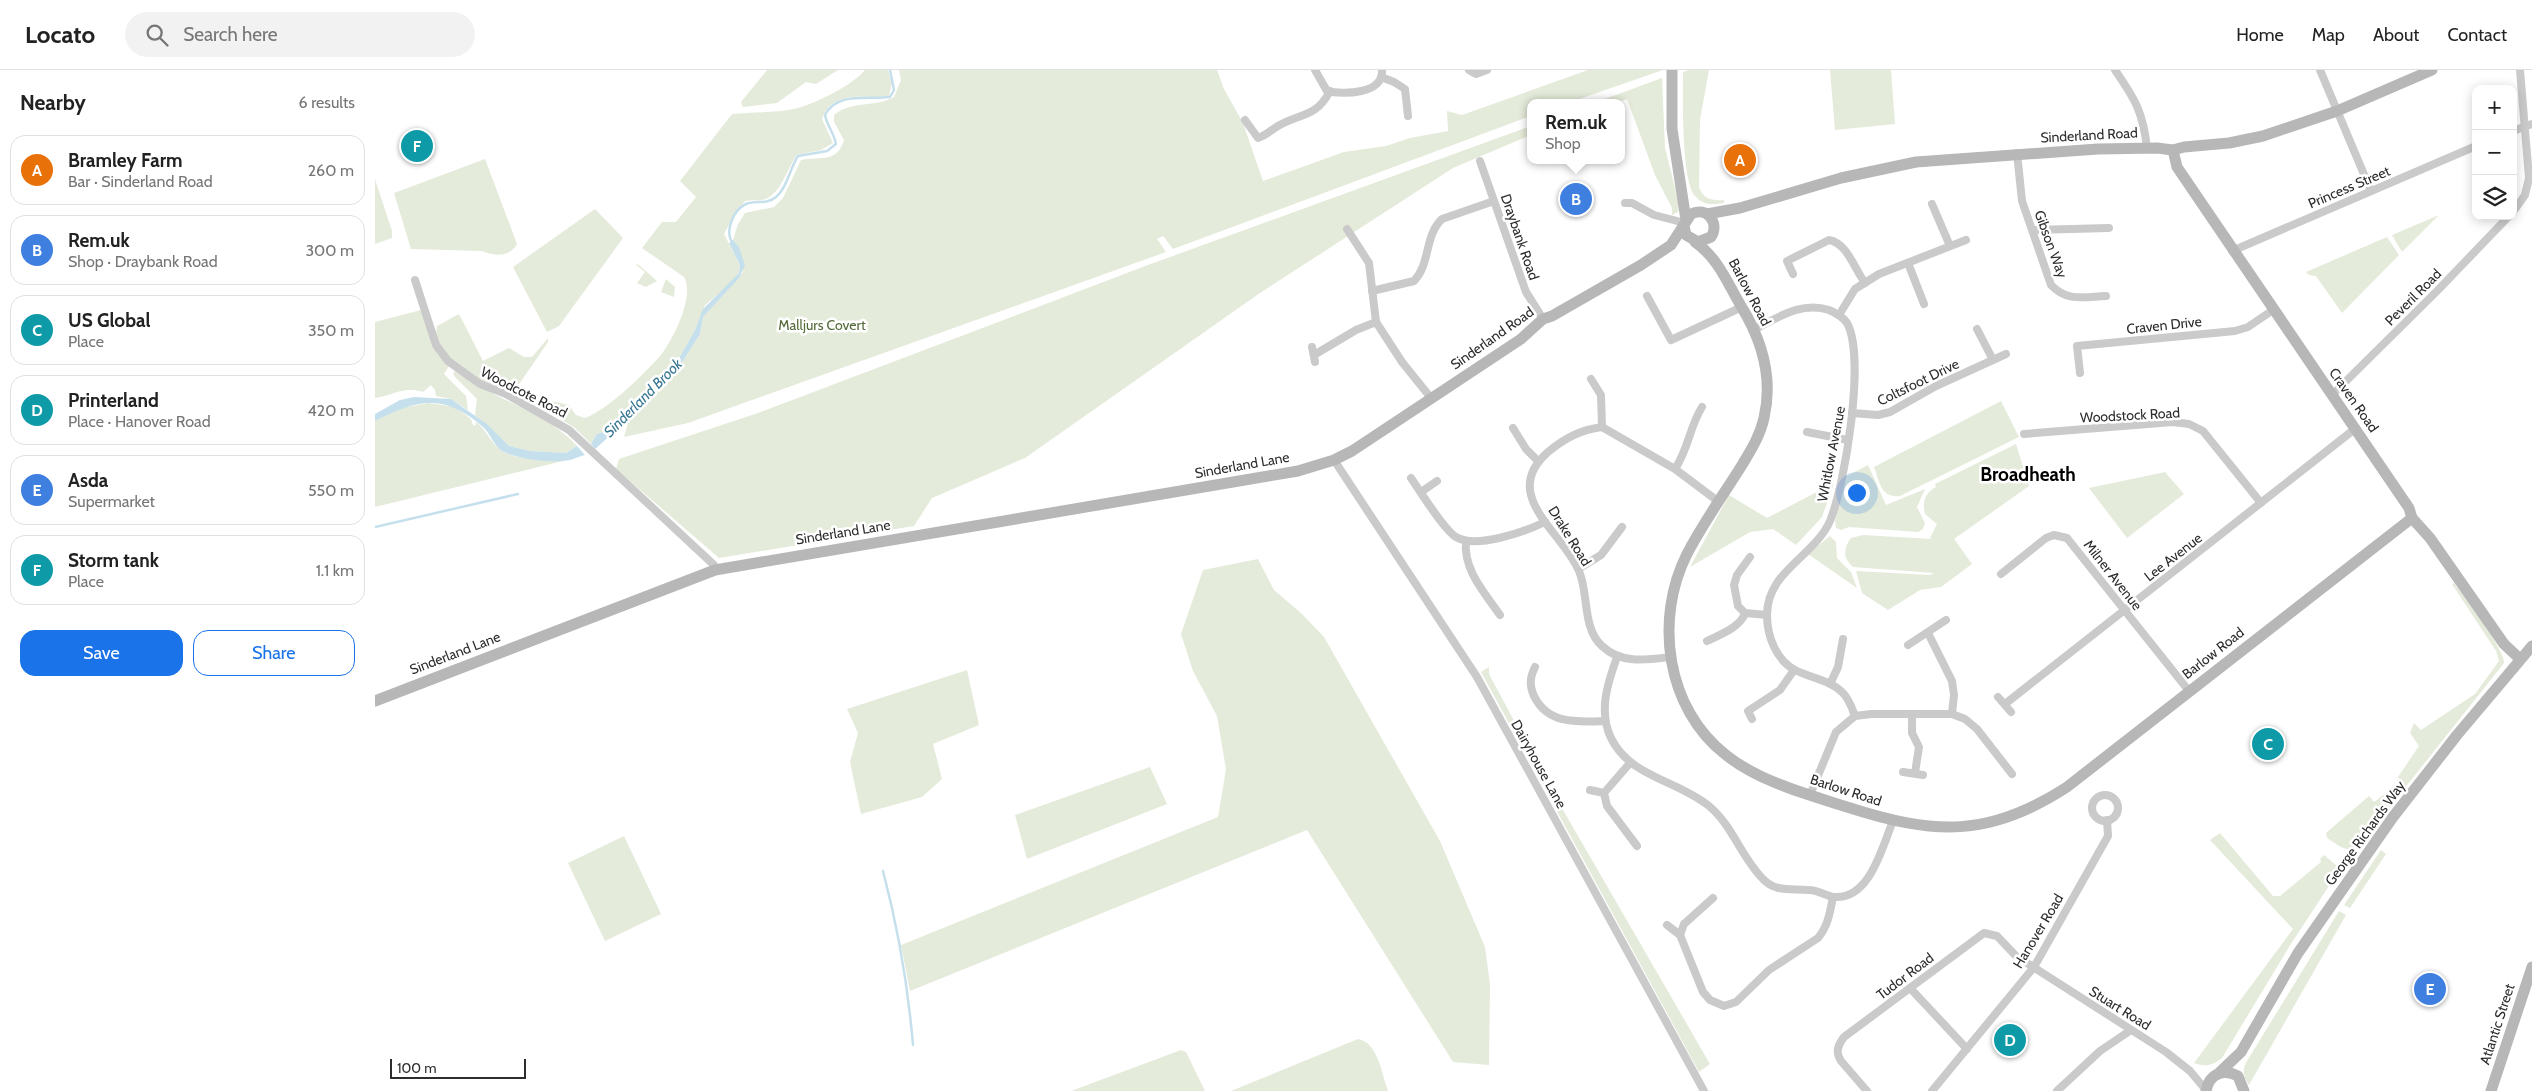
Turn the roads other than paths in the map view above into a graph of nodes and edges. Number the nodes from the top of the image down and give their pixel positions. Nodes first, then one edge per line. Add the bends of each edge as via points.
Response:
1 (1315, 70) edge
2 (1469, 70) edge
3 (1487, 70) edge
4 (1672, 70) edge
5 (2115, 70) edge
6 (2320, 70) edge
7 (2432, 70) edge
8 (2520, 70) edge
9 (1381, 74) edge
10 (1329, 91) junction
11 (2337, 111) junction
12 (1408, 116) dead end
13 (1245, 120) dead end
14 (2529, 125) edge
15 (2516, 130) edge
16 (2147, 148) junction
17 (2472, 148) edge
18 (2173, 150) junction
19 (2017, 154) junction
20 (1480, 161) dead end
21 (1682, 188) junction
22 (2371, 191) junction
23 (1494, 201) junction
24 (1625, 203) dead end
25 (1932, 204) dead end
26 (2517, 206) edge
27 (1740, 208) junction
28 (1706, 213) junction
29 (2505, 220) edge
30 (1685, 223) junction
31 (2109, 228) dead end
32 (1347, 230) dead end
33 (2033, 230) junction
34 (1714, 232) junction
35 (1966, 240) dead end
36 (1693, 241) junction
37 (1671, 245) junction
38 (1950, 246) junction
39 (2232, 251) junction
40 (1715, 260) junction
41 (1908, 263) junction
42 (1793, 274) dead end
43 (415, 280) dead end
44 (1865, 283) junction
45 (1372, 291) junction
46 (1647, 296) dead end
47 (2106, 296) dead end
48 (1924, 304) dead end
49 (1742, 307) junction
50 (2273, 310) junction
51 (1839, 315) junction
52 (1543, 319) junction
53 (1376, 322) junction
54 (1755, 329) junction
55 (1977, 329) dead end
56 (2006, 354) dead end
57 (1313, 355) dead end
58 (1993, 360) junction
59 (2080, 373) dead end
60 (1591, 379) dead end
61 (2332, 395) junction
62 (1431, 398) junction
63 (1702, 407) dead end
64 (1853, 414) junction
65 (1602, 427) junction
66 (1513, 428) dead end
67 (2356, 428) junction
68 (1807, 432) dead end
69 (2024, 434) dead end
70 (1848, 440) junction
71 (1334, 460) junction
72 (1538, 461) junction
73 (1675, 468) junction
74 (1411, 478) dead end
75 (1437, 481) dead end
76 (1421, 492) junction
77 (1719, 502) junction
78 (2261, 504) junction
79 (2412, 518) junction
80 (1545, 522) junction
81 (1622, 528) dead end
82 (1466, 542) junction
83 (1750, 557) dead end
84 (1578, 569) junction
85 (715, 570) junction
86 (2001, 574) dead end
87 (2125, 610) junction
88 (1745, 613) junction
89 (1500, 615) dead end
90 (1767, 615) junction
91 (1947, 620) dead end
92 (1928, 633) junction
93 (1843, 639) dead end
94 (1707, 641) dead end
95 (1908, 645) dead end
96 (2532, 646) edge
97 (1617, 656) junction
98 (1670, 657) junction
99 (2521, 659) junction
100 (1535, 667) dead end
101 (1795, 670) junction
102 (1830, 684) junction
103 (2189, 691) junction
104 (1998, 697) dead end
105 (375, 700) edge
106 (2005, 704) junction
107 (2011, 712) dead end
108 (1912, 714) junction
109 (1952, 714) junction
110 (1855, 716) junction
111 (1752, 718) dead end
112 (1605, 722) junction
113 (1630, 763) junction
114 (1903, 772) dead end
115 (2012, 774) dead end
116 (1590, 790) dead end
117 (1604, 793) junction
118 (1810, 795) junction
119 (2107, 820) dead end
120 (1893, 821) junction
121 (1637, 846) dead end
122 (1833, 897) junction
123 (1713, 898) dead end
124 (1667, 925) dead end
125 (1680, 935) junction
126 (2034, 967) junction
127 (2532, 968) edge
128 (1910, 988) junction
129 (2131, 1030) junction
130 (1967, 1049) junction
131 (2241, 1052) junction
132 (2191, 1071) junction
133 (2218, 1074) junction
134 (2244, 1088) edge
135 (1705, 1091) edge
136 (1867, 1091) edge
137 (1932, 1091) edge
138 (2057, 1091) edge
139 (2206, 1091) edge
140 (2491, 1091) edge

1 - 10 street via 1321,84
2 - 3 street via 1476,74
4 - 21 street via 1675,150
5 - 16 street via 2138,104
6 - 11 street
7 - 11 street, Sinderland Road
8 - 14 street
9 - 10 street via 1374,87 1343,93
9 - 12 street via 1405,89
10 - 13 street via 1320,107 1278,126 1267,135 1258,138
11 - 18 street, Sinderland Road via 2263,136
11 - 22 street
14 - 15 street
14 - 26 street via 2529,178 2525,195
16 - 18 street, Sinderland Road
16 - 19 street, Sinderland Road
17 - 22 street, Princess Street
18 - 39 street, Craven Road via 2177,167
19 - 27 street, Sinderland Road via 1888,166
19 - 33 street, Gibson Way via 2022,201
20 - 23 street, Draybank Road
21 - 28 street via 1690,203
21 - 30 street
22 - 39 street, Princess Street
23 - 45 street via 1442,219 1437,224 1431,234 1425,264 1414,281
23 - 52 street, Draybank Road via 1526,292
24 - 30 street
25 - 38 street
27 - 28 street, Sinderland Road
27 - 34 street, Sinderland Road
28 - 30 street, Sinderland Road via 1695,212
28 - 34 street via 1714,223
29 - 61 street, Peveril Road
30 - 36 street via 1686,235
30 - 37 street, Sinderland Road
31 - 33 street
32 - 45 street via 1365,253 1372,276
33 - 47 street, Gibson Way via 2051,285 2060,295
34 - 36 street, Sinderland Road via 1707,241
34 - 40 street, Barlow Road
35 - 38 street
36 - 37 street, Sinderland Road
36 - 40 street, Barlow Road
37 - 52 street, Sinderland Road
38 - 41 street
39 - 50 street, Craven Road
40 - 49 street, Barlow Road
41 - 44 street
41 - 48 street
42 - 44 street via 1787,261 1829,240 1847,252
43 - 85 street, Woodcote Road via 436,345 448,362 480,384 506,394 562,425 714,565
44 - 51 street via 1855,289
45 - 53 street
46 - 49 street via 1671,340
49 - 54 street, Barlow Road
50 - 59 street, Craven Drive via 2248,327 2235,331 2077,346
50 - 61 street, Craven Road
51 - 54 street via 1818,307 1802,307
51 - 64 street, Whitlow Avenue via 1847,323 1851,336 1855,374
52 - 62 street, Sinderland Road via 1521,339
53 - 57 street
53 - 62 street
54 - 77 street, Barlow Road via 1766,369 1764,421 1757,439
55 - 58 street
56 - 58 street, Coltsfoot Drive
58 - 64 street, Coltsfoot Drive via 1890,412
60 - 65 street via 1601,395
61 - 67 street, Craven Road
62 - 71 street, Sinderland Road
63 - 73 street via 1692,423 1685,455
64 - 70 street, Whitlow Avenue
65 - 72 street, Drake Road via 1572,434
65 - 73 street
66 - 72 street
67 - 78 street, Lee Avenue
67 - 79 street, Craven Road via 2409,508
68 - 70 street
69 - 78 street, Woodstock Road via 2173,422 2195,426 2207,435
70 - 90 street, Whitlow Avenue via 1830,520 1821,538 1779,578 1768,599
71 - 85 street, Sinderland Lane via 1298,471
71 - 135 street, Dairyhouse Lane via 1477,677
72 - 80 street, Drake Road via 1528,477 1531,495
73 - 77 street
74 - 76 street
75 - 76 street
76 - 82 street via 1454,536
77 - 98 street, Barlow Road via 1687,554 1673,592 1669,618
78 - 87 street, Lee Avenue
79 - 99 street, Craven Road via 2430,538 2504,644
79 - 103 street, Barlow Road
80 - 82 street via 1528,531
80 - 84 street, Drake Road
81 - 84 street via 1601,555
82 - 89 street via 1470,571
83 - 88 street via 1733,585 1738,606
84 - 97 street, Drake Road via 1592,630 1601,645
85 - 105 street, Sinderland Lane
86 - 87 street, Milner Avenue via 2046,538 2059,535 2071,541
87 - 103 street, Milner Avenue
87 - 106 street, Lee Avenue
88 - 90 street
88 - 94 street via 1744,618 1728,630
90 - 101 street, Whitlow Avenue via 1773,644
91 - 92 street
92 - 95 street
92 - 109 street via 1952,681
93 - 102 street via 1838,668
96 - 99 street, George Richards Way
97 - 98 street via 1639,660
97 - 112 street via 1604,702
98 - 118 street, Barlow Road via 1682,698 1696,722 1725,755 1752,771
99 - 131 street, George Richards Way via 2457,735 2377,840 2298,952
100 - 112 street via 1529,677 1532,692 1549,716 1574,722
101 - 102 street, Whitlow Avenue
101 - 111 street via 1780,690 1748,712
102 - 110 street, Whitlow Avenue via 1844,694
103 - 120 street, Barlow Road via 2067,787 2029,810 1972,826 1938,827
104 - 106 street
106 - 107 street
108 - 109 street
108 - 110 street
108 - 114 street via 1912,734 1919,747 1919,774
109 - 115 street via 1977,729
110 - 118 street via 1836,732
112 - 113 street via 1611,737
113 - 117 street
113 - 122 street via 1709,806 1733,834 1756,872 1775,888 1811,890
116 - 117 street
117 - 121 street via 1607,806
118 - 120 street, Barlow Road
119 - 126 street, Hanover Road via 2108,836
120 - 122 street via 1864,884 1849,895
122 - 125 street via 1830,916 1818,938 1769,970 1736,1002 1724,1006 1710,1000 1703,992
123 - 125 street via 1684,924
124 - 125 street
126 - 128 street, Tudor Road via 2016,956 1997,936 1984,933
126 - 129 street, Stuart Road
126 - 130 street, Hanover Road
127 - 140 street, Atlantic Street
128 - 130 street
128 - 136 street, Tudor Road via 1844,1037 1838,1046 1841,1061
129 - 132 street, Stuart Road
129 - 138 street via 2100,1051
130 - 137 street, Hanover Road
131 - 133 street, George Richards Way
131 - 134 street, George Richards Way via 2239,1072
132 - 133 street, Stuart Road
132 - 139 street, Stuart Road
133 - 134 street via 2232,1073
133 - 139 street, George Richards Way via 2210,1079

